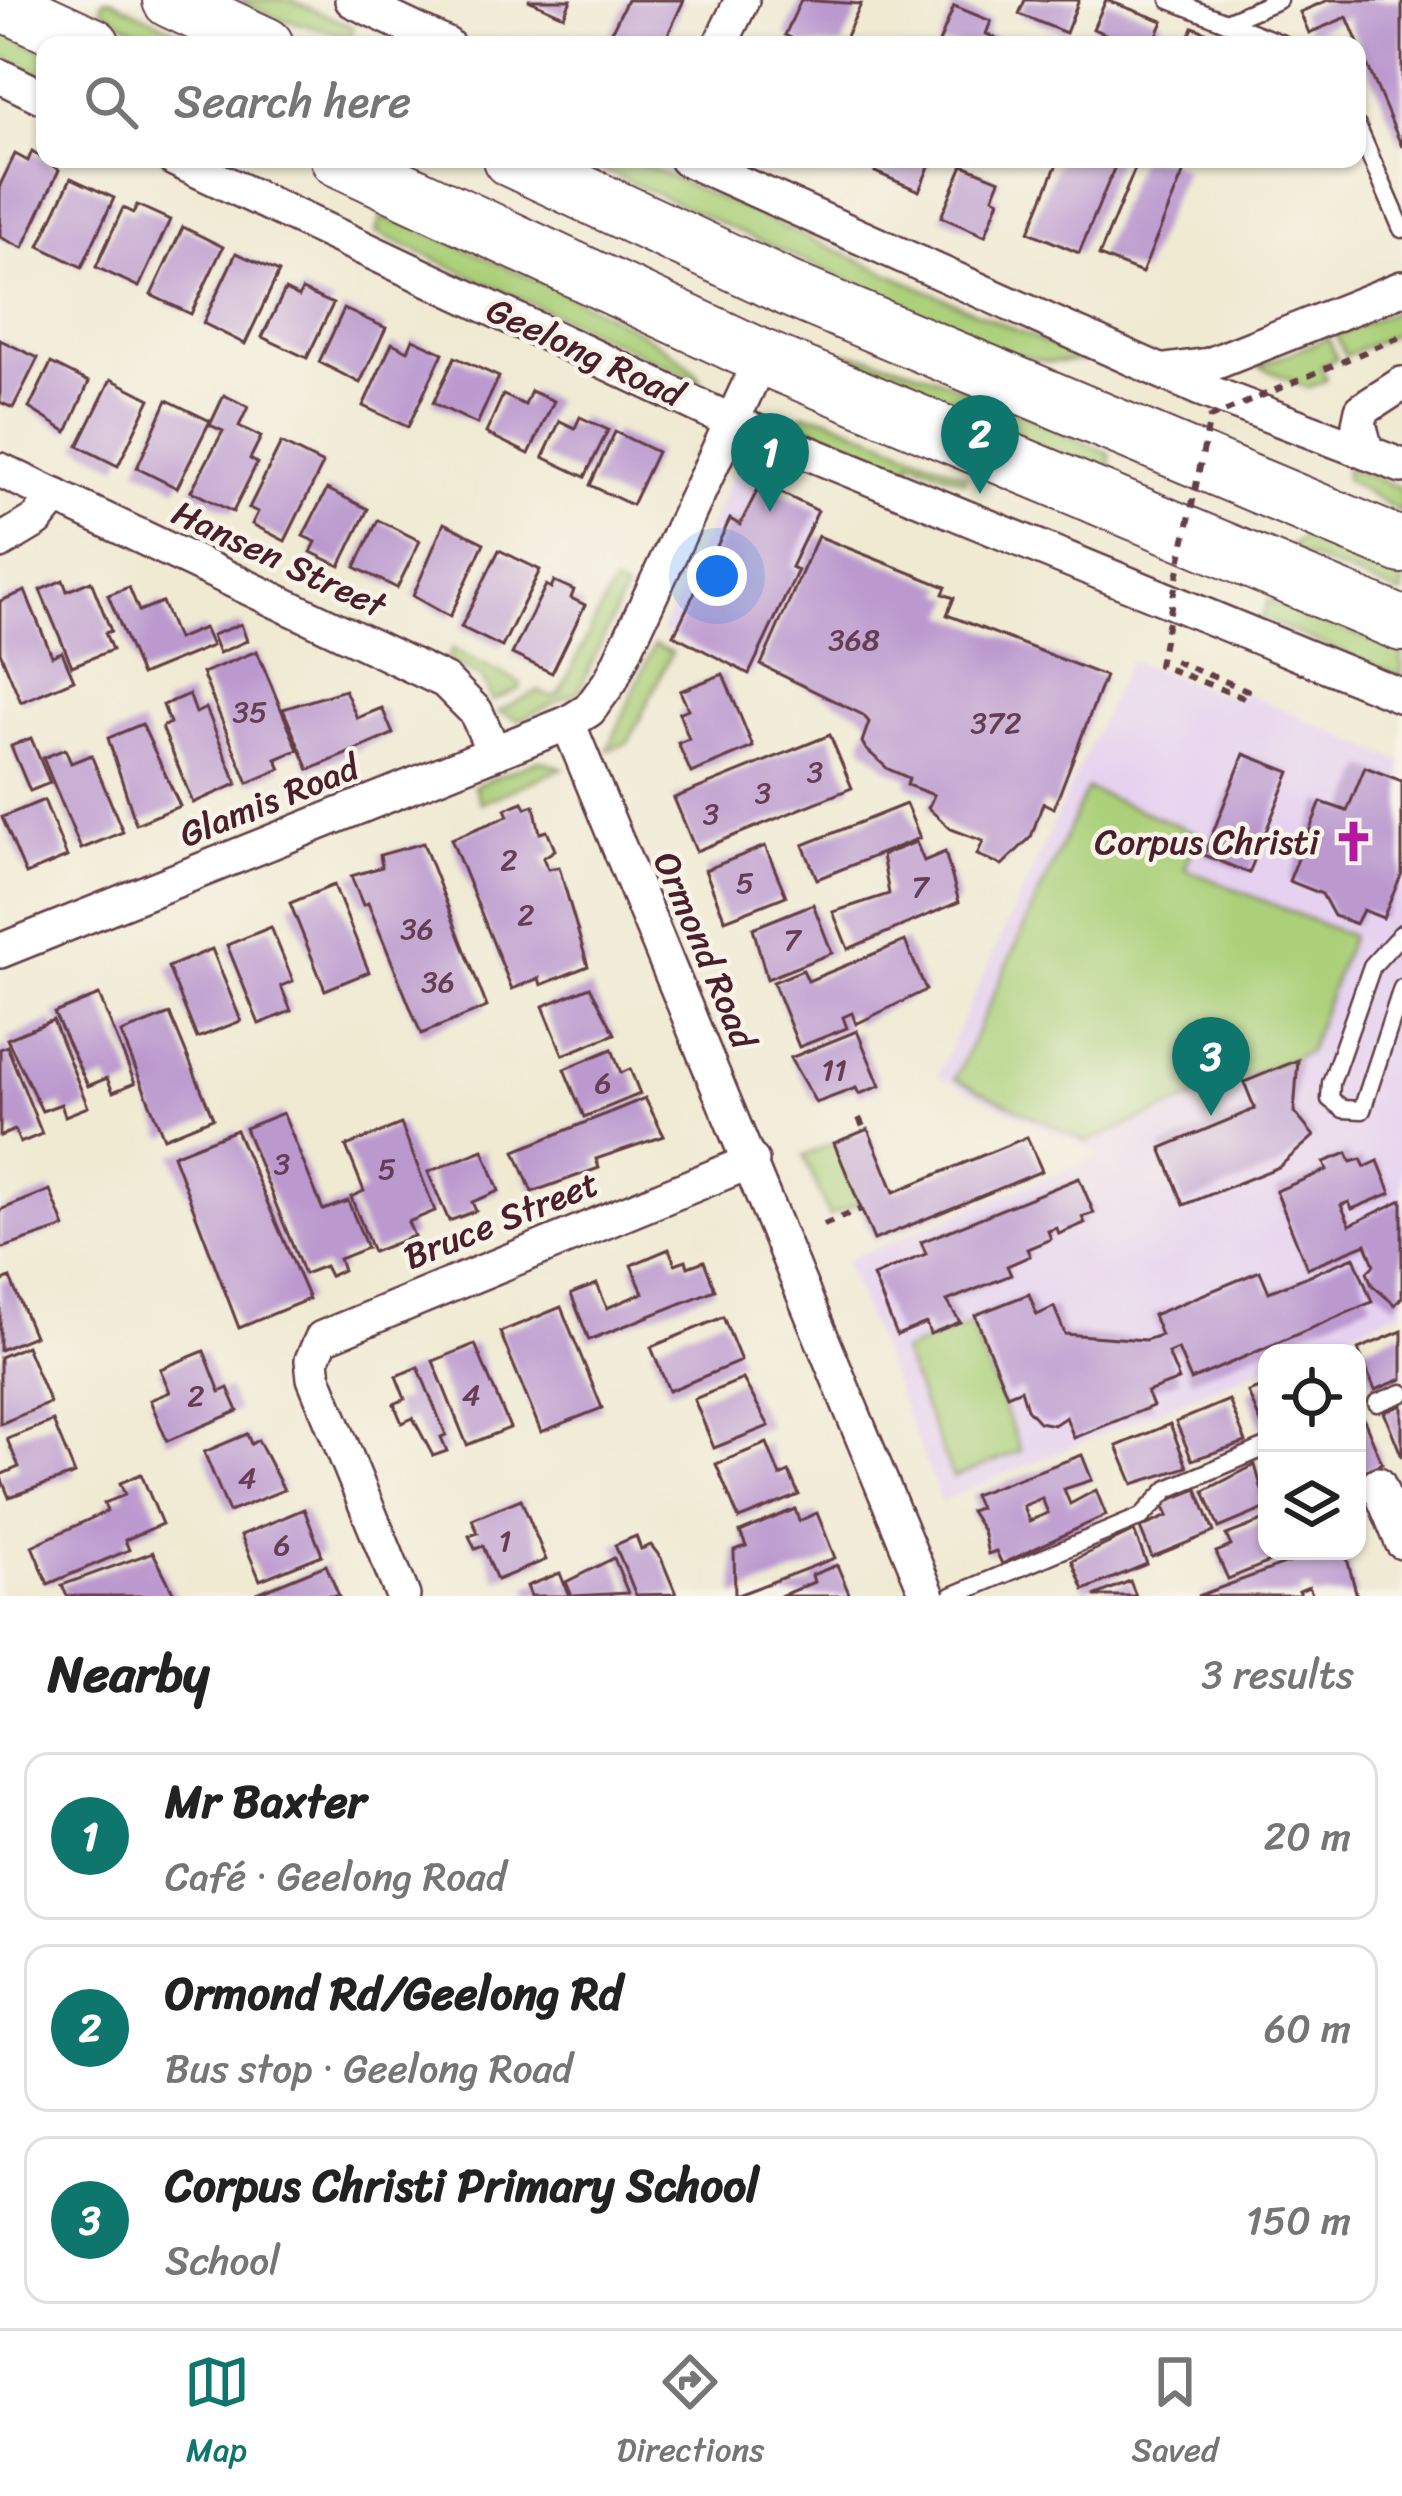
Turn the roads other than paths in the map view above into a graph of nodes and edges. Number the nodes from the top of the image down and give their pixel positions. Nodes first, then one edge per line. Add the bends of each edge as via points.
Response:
1 (170, 0) edge
2 (352, 0) edge
3 (742, 0) edge
4 (1170, 0) edge
5 (1278, 0) edge
6 (0, 2) edge
7 (1226, 22) junction
8 (74, 36) edge
9 (247, 36) edge
10 (428, 36) edge
11 (724, 36) edge
12 (1263, 36) edge
13 (0, 76) edge
14 (36, 94) edge
15 (1366, 147) edge
16 (193, 168) edge
17 (357, 168) edge
18 (530, 168) edge
19 (706, 168) edge
20 (1402, 229) edge
21 (1402, 288) edge
22 (789, 289) junction
23 (762, 357) junction
24 (1165, 371) junction
25 (1402, 384) edge
26 (733, 422) junction
27 (1367, 453) junction
28 (1402, 466) edge
29 (0, 470) edge
30 (56, 496) junction
31 (0, 542) edge
32 (1402, 546) edge
33 (1402, 624) edge
34 (1402, 696) edge
35 (568, 723) junction
36 (494, 753) junction
37 (1402, 933) edge
38 (0, 951) edge
39 (1402, 988) edge
40 (752, 1161) junction
41 (1402, 1393) edge
42 (1377, 1403) dead end
43 (1258, 1451) edge
44 (1378, 1484) dead end
45 (1402, 1542) edge
46 (403, 1596) edge
47 (928, 1596) edge
48 (952, 1596) edge

1 - 9 highway
2 - 10 street
3 - 11 street
4 - 7 lane
5 - 7 lane
6 - 8 highway
7 - 12 lane
13 - 14 street
15 - 20 lane
16 - 26 street, Geelong Road
17 - 23 highway, Geelong Road
18 - 22 highway
19 - 24 street
21 - 24 street via 1209,365
22 - 23 highway
22 - 32 highway
23 - 26 street
23 - 33 highway, Geelong Road
24 - 27 street
25 - 27 street via 1362,410
26 - 34 street, Geelong Road
26 - 35 street via 605,691
27 - 28 street
29 - 30 street, Hansen Street
30 - 31 street via 37,520
30 - 36 street, Hansen Street via 445,680 476,712
35 - 36 street, Glamis Road
35 - 40 street, Ormond Road
36 - 38 street, Glamis Road
37 - 39 lane via 1372,966 1331,1084 1330,1099 1343,1109 1363,1110
40 - 46 street, Bruce Street via 334,1329 314,1351 314,1378
40 - 47 street, Ormond Road
41 - 42 lane
43 - 48 lane via 1168,1489 1141,1517
44 - 45 street

